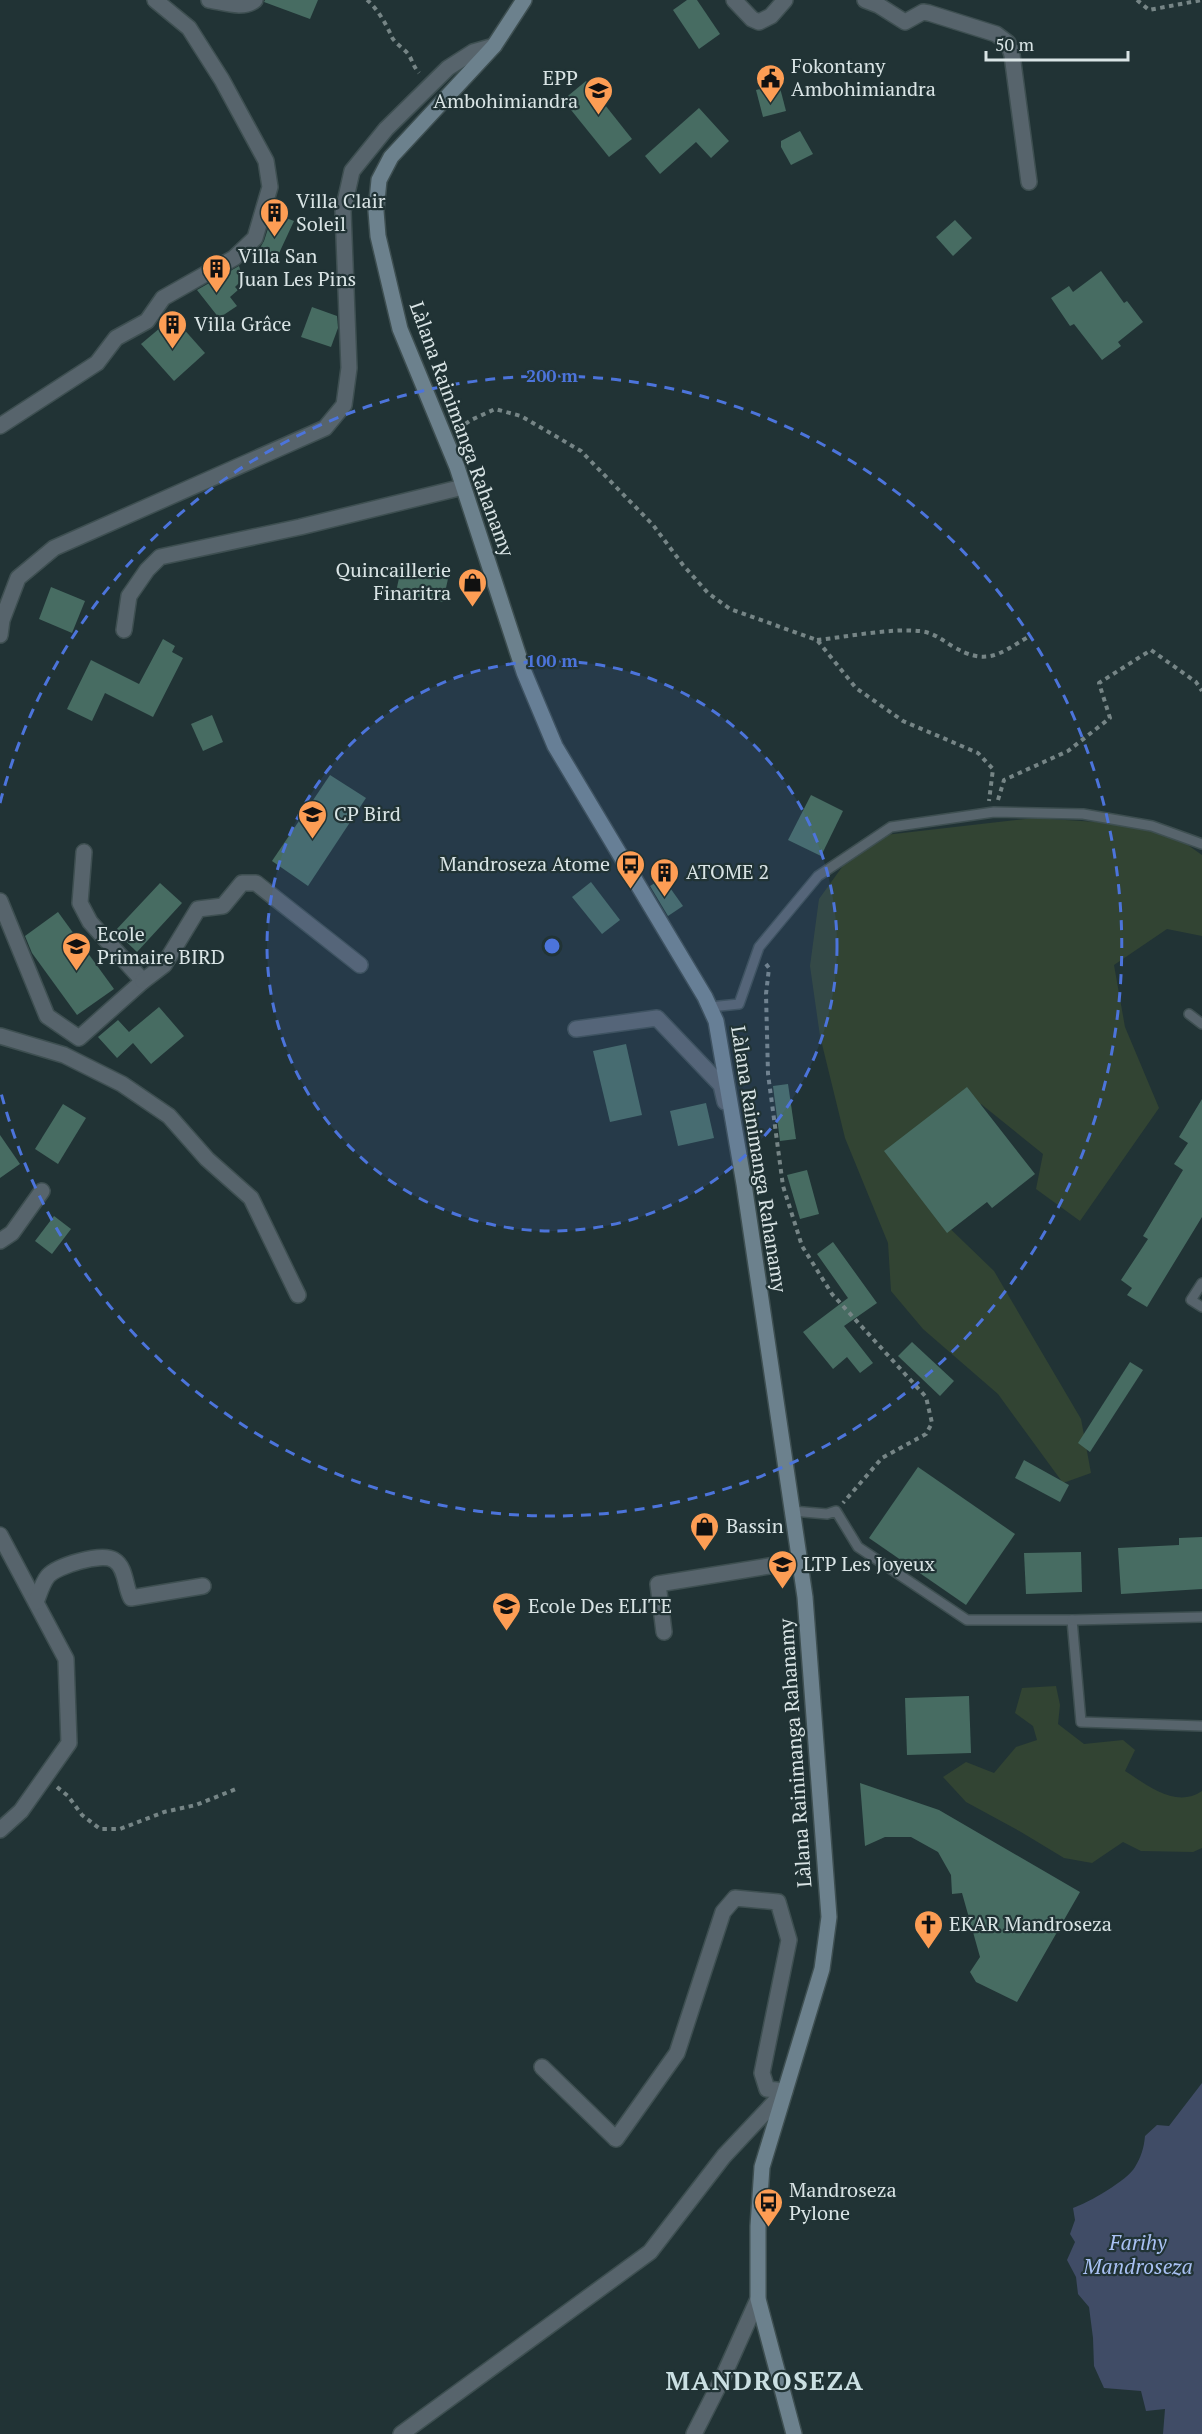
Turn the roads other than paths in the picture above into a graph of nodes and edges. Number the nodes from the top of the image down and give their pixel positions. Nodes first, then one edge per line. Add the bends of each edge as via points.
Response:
1 (209, 0) edge
2 (255, 0) edge
3 (524, 0) edge
4 (734, 0) edge
5 (785, 0) edge
6 (865, 0) edge
7 (162, 2) edge
8 (494, 46) junction
9 (1029, 182) dead end
10 (0, 426) edge
11 (464, 487) junction
12 (124, 630) dead end
13 (0, 635) edge
14 (1202, 844) edge
15 (84, 852) dead end
16 (0, 901) edge
17 (360, 965) dead end
18 (143, 981) junction
19 (710, 1007) junction
20 (1189, 1014) dead end
21 (1202, 1024) edge
22 (576, 1029) dead end
23 (0, 1036) edge
24 (744, 1184) junction
25 (42, 1191) dead end
26 (0, 1241) edge
27 (1202, 1282) edge
28 (298, 1295) dead end
29 (1202, 1307) edge
30 (792, 1511) junction
31 (0, 1535) edge
32 (800, 1561) junction
33 (203, 1586) dead end
34 (36, 1602) junction
35 (1202, 1617) edge
36 (1072, 1620) junction
37 (664, 1632) dead end
38 (1202, 1726) edge
39 (0, 1830) edge
40 (542, 2067) dead end
41 (785, 2091) junction
42 (758, 2299) junction
43 (401, 2434) edge
44 (694, 2434) edge
45 (794, 2434) edge

1 - 2 street via 241,5
3 - 8 main road, Làlana Rainimanga Rahanamy
4 - 5 street via 759,22 771,16
6 - 9 street via 904,22 929,13 996,34 1008,43
7 - 10 street via 189,28 266,161 270,187 255,238 234,258 163,298 147,321 117,338 97,363
8 - 11 main road, Làlana Rainimanga Rahanamy via 391,157 379,180 376,210 378,236 400,330
8 - 13 street via 473,52 448,68 386,129 352,171 343,211 349,368 344,405 324,428 54,548 18,578
11 - 12 street via 160,557 129,596
11 - 19 main road, Làlana Rainimanga Rahanamy via 524,672 555,746
14 - 19 lane via 1152,826 1083,814 991,813 891,827 818,876 757,951 739,1004
15 - 18 street via 80,903 90,922
16 - 18 street via 47,1016 80,1038
17 - 18 street via 256,883 242,883 223,906 198,909 164,965
19 - 24 main road, Làlana Rainimanga Rahanamy via 716,1021
20 - 21 lane
22 - 24 street via 657,1018 721,1085
23 - 28 street via 64,1054 122,1084 169,1116 207,1159 251,1198
24 - 30 main road, Làlana Rainimanga Rahanamy
25 - 26 street via 12,1233
27 - 29 lane via 1191,1300
30 - 32 main road, Làlana Rainimanga Rahanamy
30 - 36 lane via 836,1511 858,1547 966,1620
31 - 34 street
32 - 37 street via 658,1584
32 - 41 main road, Làlana Rainimanga Rahanamy via 829,1917 822,1969
33 - 34 street via 131,1598 115,1560 86,1559 56,1569 46,1577
34 - 39 street via 66,1659 69,1743 21,1812
35 - 36 lane
36 - 38 lane via 1081,1722
40 - 41 street via 616,2139 677,2053 723,1912 735,1898 778,1902 789,1940 762,2073 767,2089
41 - 42 main road, Làlana Rainimanga Rahanamy via 762,2167
41 - 43 street via 724,2156 650,2252
42 - 44 street
42 - 45 main road, Làlana Rainimanga Rahanamy

